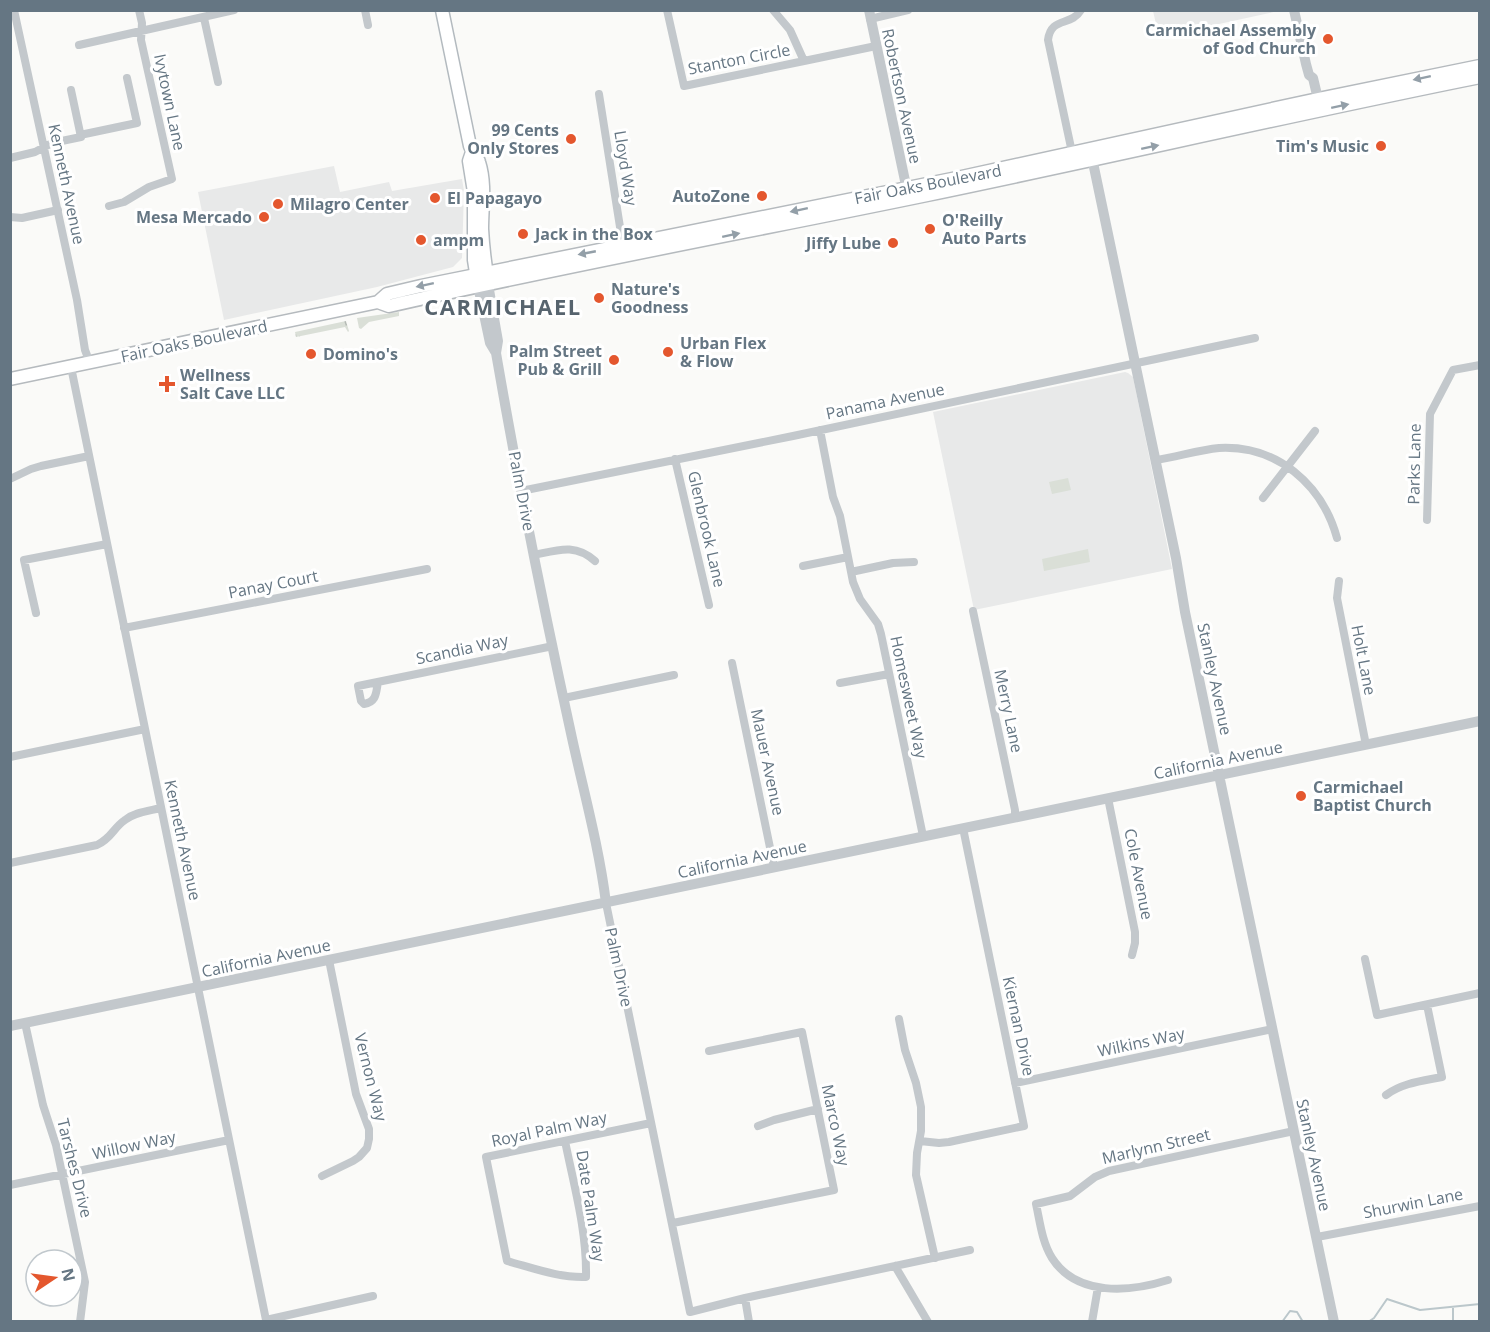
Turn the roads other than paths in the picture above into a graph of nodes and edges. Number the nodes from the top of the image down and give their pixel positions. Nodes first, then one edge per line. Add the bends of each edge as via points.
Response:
1 (14, 10) edge
2 (139, 10) edge
3 (234, 10) edge
4 (365, 10) edge
5 (442, 10) edge
6 (667, 10) edge
7 (773, 10) edge
8 (908, 10) edge
9 (1081, 10) edge
10 (1294, 10) edge
11 (869, 15) edge
12 (204, 18) junction
13 (368, 25) dead end
14 (141, 32) junction
15 (79, 45) dead end
16 (876, 46) junction
17 (804, 61) junction
18 (1479, 66) edge
19 (1479, 77) edge
20 (128, 78) dead end
21 (218, 82) dead end
22 (71, 90) dead end
23 (599, 94) dead end
24 (1315, 100) junction
25 (1237, 128) junction
26 (80, 135) junction
27 (44, 148) junction
28 (1091, 154) junction
29 (10, 158) edge
30 (1073, 158) junction
31 (907, 193) junction
32 (109, 206) dead end
33 (58, 210) junction
34 (10, 217) edge
35 (694, 232) junction
36 (623, 246) junction
37 (613, 259) junction
38 (482, 280) junction
39 (1255, 338) dead end
40 (90, 363) junction
41 (1136, 364) junction
42 (1479, 365) edge
43 (71, 367) junction
44 (10, 379) edge
45 (820, 430) junction
46 (1315, 431) dead end
47 (89, 456) junction
48 (675, 459) junction
49 (1156, 460) junction
50 (1288, 466) junction
51 (10, 479) edge
52 (521, 490) junction
53 (1263, 498) dead end
54 (1427, 520) dead end
55 (1337, 538) dead end
56 (107, 544) junction
57 (534, 555) junction
58 (848, 556) junction
59 (595, 561) dead end
60 (914, 562) dead end
61 (803, 566) dead end
62 (427, 569) dead end
63 (851, 572) junction
64 (1340, 580) dead end
65 (709, 605) dead end
66 (973, 611) dead end
67 (36, 614) dead end
68 (124, 628) junction
69 (553, 646) junction
70 (732, 663) dead end
71 (890, 674) junction
72 (674, 675) dead end
73 (378, 682) dead end
74 (840, 683) dead end
75 (564, 698) junction
76 (1479, 721) edge
77 (145, 729) junction
78 (1366, 745) junction
79 (10, 757) edge
80 (1219, 775) junction
81 (1108, 798) junction
82 (161, 808) junction
83 (1015, 817) junction
84 (963, 828) junction
85 (923, 836) junction
86 (10, 863) edge
87 (774, 867) junction
88 (606, 903) junction
89 (1132, 955) dead end
90 (1365, 959) dead end
91 (329, 960) junction
92 (198, 987) junction
93 (1479, 993) edge
94 (1427, 1005) junction
95 (899, 1019) dead end
96 (25, 1023) junction
97 (10, 1026) edge
98 (1273, 1029) junction
99 (709, 1051) dead end
100 (1015, 1083) junction
101 (1386, 1095) dead end
102 (818, 1110) junction
103 (651, 1123) junction
104 (758, 1126) dead end
105 (1293, 1131) junction
106 (229, 1140) junction
107 (565, 1141) junction
108 (920, 1141) junction
109 (63, 1175) junction
110 (322, 1176) dead end
111 (10, 1185) edge
112 (1479, 1206) edge
113 (673, 1223) junction
114 (1317, 1237) junction
115 (970, 1250) dead end
116 (934, 1258) junction
117 (896, 1266) junction
118 (586, 1277) joint
119 (1168, 1280) dead end
120 (1098, 1287) junction
121 (373, 1296) dead end
122 (745, 1298) junction
123 (80, 1322) edge
124 (749, 1322) edge
125 (928, 1322) edge
126 (1092, 1322) edge
127 (1334, 1322) edge

1 - 27 street, Kenneth Avenue
2 - 14 street, Ivytown Lane
3 - 12 street
4 - 13 street
5 - 38 main road via 470,146 479,160 484,190
6 - 17 street, Stanton Circle via 684,86
7 - 17 street, Stanton Circle via 790,30
8 - 11 street
9 - 30 street via 1074,18 1055,25 1048,40
10 - 24 street via 1309,75 1313,78
11 - 16 street, Robertson Avenue
12 - 14 street
12 - 21 street
14 - 15 street
14 - 32 street, Ivytown Lane via 171,179
16 - 17 street, Stanton Circle
16 - 31 street, Robertson Avenue
18 -> 24 main road, Fair Oaks Boulevard
25 -> 19 main road, Fair Oaks Boulevard
20 - 26 street via 137,123
22 - 26 street
23 - 36 street, Lloyd Way
24 - 25 main road via 1316,104 1242,122
24 - 28 main road, Fair Oaks Boulevard
28 -> 25 main road, Fair Oaks Boulevard
26 - 27 street
27 - 29 street
27 - 33 street, Kenneth Avenue
28 - 30 main road, Fair Oaks Boulevard
28 - 41 street, Stanley Avenue
30 - 31 main road, Fair Oaks Boulevard via 1008,168
31 -> 35 main road, Fair Oaks Boulevard
37 -> 31 main road, Fair Oaks Boulevard
33 - 34 street
33 - 40 street, Kenneth Avenue
35 - 36 main road, Fair Oaks Boulevard
35 - 37 main road via 687,238 618,253
36 -> 38 main road, Fair Oaks Boulevard
37 - 38 main road, Fair Oaks Boulevard
38 - 40 main road, Fair Oaks Boulevard via 387,294 378,302
38 - 52 street, Palm Drive via 498,341 496,353
39 - 41 street, Panama Avenue
40 - 43 main road, Fair Oaks Boulevard
41 - 45 street, Panama Avenue
41 - 49 street, Stanley Avenue
42 - 54 street, Parks Lane via 1453,370 1430,414
43 - 44 main road, Fair Oaks Boulevard
43 - 47 street, Kenneth Avenue
45 - 48 street, Panama Avenue
45 - 58 street, Homesweet Way
46 - 50 street
47 - 51 street via 41,466
47 - 56 street, Kenneth Avenue
48 - 52 street, Panama Avenue
48 - 65 street, Glenbrook Lane
49 - 50 street via 1231,448
49 - 80 street, Stanley Avenue
50 - 53 street
50 - 55 street via 1317,495
52 - 57 street, Palm Drive
56 - 67 street via 24,560
56 - 68 street, Kenneth Avenue
57 - 59 street via 570,549
57 - 69 street, Palm Drive
58 - 61 street
58 - 63 street, Homesweet Way
60 - 63 street
62 - 68 street, Panay Court
63 - 71 street, Homesweet Way via 860,599 880,629
64 - 78 street, Holt Lane via 1337,598
66 - 83 street, Merry Lane
68 - 77 street, Kenneth Avenue
69 - 73 street, Scandia Way
69 - 75 street, Palm Drive
70 - 87 street, Mauer Avenue
71 - 74 street
71 - 85 street, Homesweet Way
72 - 75 street
75 - 88 street, Palm Drive
76 - 78 street, California Avenue
77 - 79 street
77 - 82 street, Kenneth Avenue
78 - 80 street, California Avenue
80 - 81 street, California Avenue
80 - 98 street, Stanley Avenue
81 - 83 street, California Avenue
81 - 89 street, Cole Avenue via 1135,932
82 - 86 street via 127,818 110,838 97,845
82 - 92 street, Kenneth Avenue
83 - 84 street, California Avenue
84 - 85 street, California Avenue
84 - 100 street, Kiernan Drive
85 - 87 street, California Avenue
87 - 88 street, California Avenue
88 - 91 street, California Avenue
88 - 103 street, Palm Drive
90 - 94 street via 1377,1015
91 - 92 street, California Avenue
91 - 110 street, Vernon Way via 369,1139 359,1157
92 - 96 street, California Avenue
92 - 106 street, Kenneth Avenue
93 - 94 street
94 - 101 street via 1442,1077 1398,1087
95 - 108 street via 919,1095
96 - 97 street, California Avenue
96 - 109 street, Tarshes Drive
98 - 100 street, Wilkins Way
98 - 105 street, Stanley Avenue
99 - 102 street, Marco Way via 802,1032
100 - 108 street, Kiernan Drive via 1024,1126 949,1142
102 - 104 street
102 - 113 street, Marco Way via 834,1190
103 - 107 street, Royal Palm Way
103 - 113 street, Palm Drive
105 - 114 street, Stanley Avenue
105 - 120 street, Marlynn Street via 1109,1171 1070,1196 1036,1204 1052,1258 1071,1277
106 - 109 street, Willow Way
106 - 121 street, Kenneth Avenue via 266,1320
107 - 118 street, Date Palm Way via 586,1252
107 - 118 street, Royal Palm Way via 486,1157 507,1261 558,1275
108 - 116 street via 916,1175
109 - 111 street, Willow Way
109 - 123 street, Tarshes Drive via 85,1282
112 - 114 street, Shurwin Lane
113 - 122 street, Palm Drive via 690,1312
114 - 127 street, Stanley Avenue
115 - 116 street, Palm Drive
116 - 117 street, Palm Drive
117 - 122 street, Palm Drive
117 - 125 street
119 - 120 street, Marlynn Street via 1130,1289
120 - 126 street
122 - 124 street

